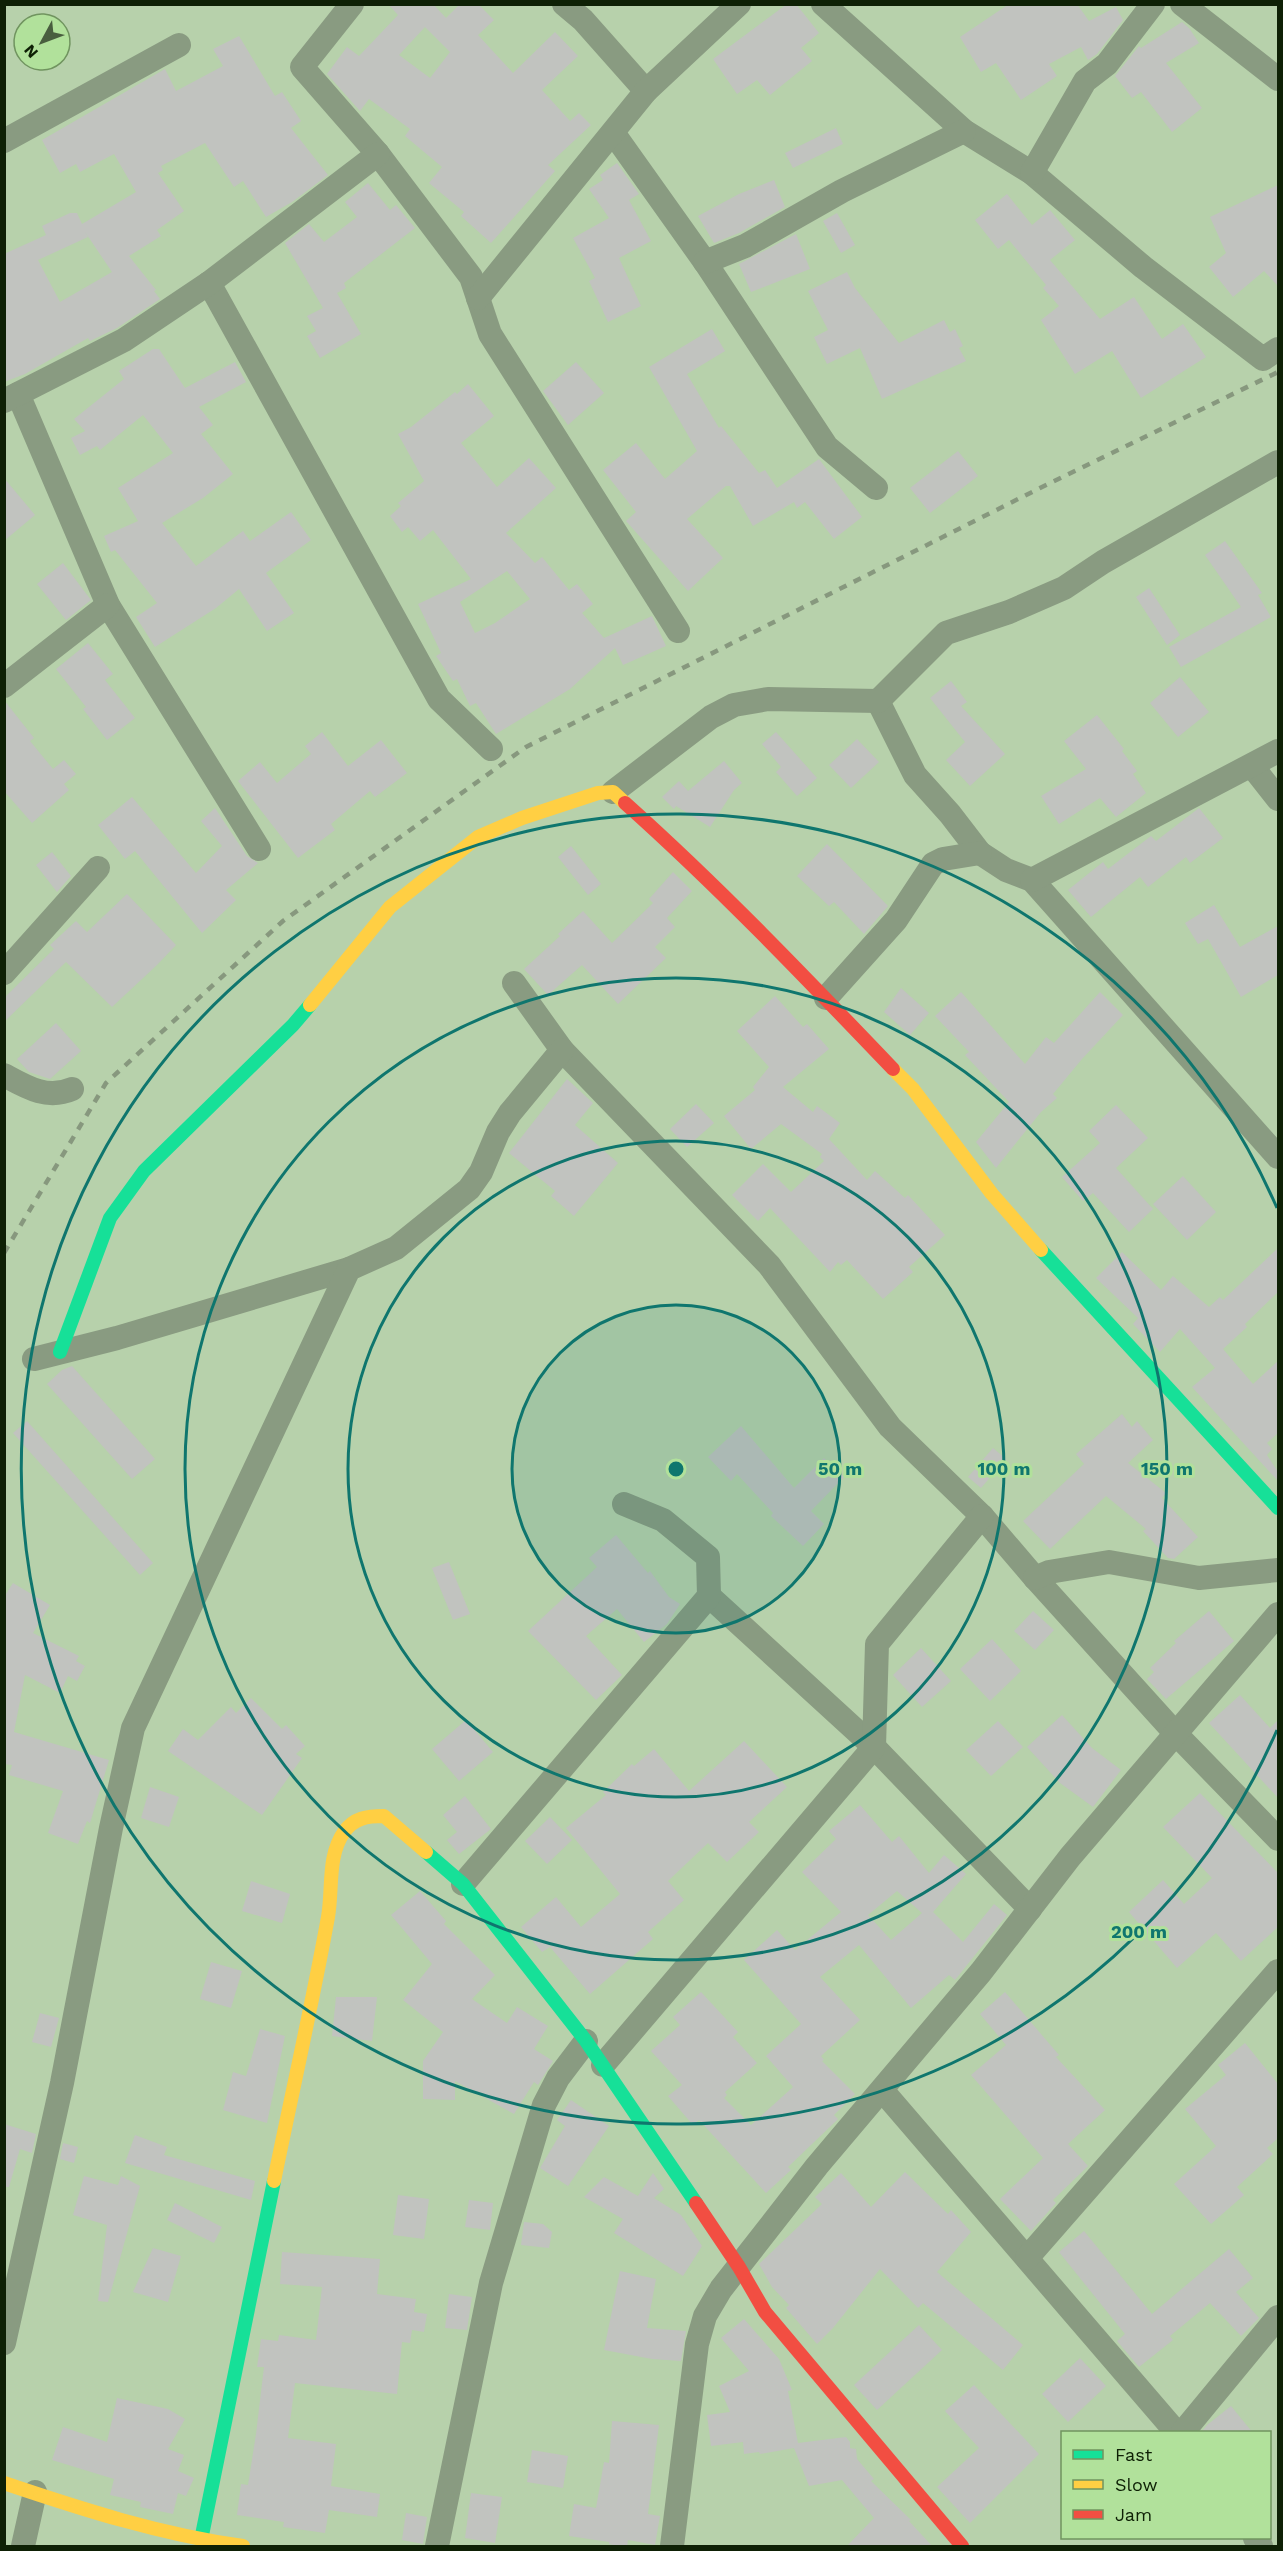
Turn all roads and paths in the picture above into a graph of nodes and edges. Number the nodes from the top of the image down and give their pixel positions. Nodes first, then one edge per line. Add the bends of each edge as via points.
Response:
1 (352, 4) edge
2 (564, 4) edge
3 (738, 4) edge
4 (823, 4) edge
5 (1153, 4) edge
6 (1182, 4) edge
7 (179, 45) dead end
8 (1278, 79) edge
9 (646, 91) junction
10 (964, 131) junction
11 (614, 134) junction
12 (4, 141) edge
13 (378, 154) junction
14 (1032, 173) junction
15 (705, 262) junction
16 (209, 283) junction
17 (474, 287) junction
18 (1278, 349) edge
19 (11, 397) edge
20 (1278, 462) edge
21 (876, 488) dead end
22 (108, 605) junction
23 (678, 631) dead end
24 (4, 687) edge
25 (878, 701) junction
26 (491, 749) dead end
27 (1278, 751) edge
28 (1252, 766) junction
29 (613, 792) junction
30 (1278, 798) edge
31 (259, 849) dead end
32 (980, 853) junction
33 (98, 868) dead end
34 (1032, 879) junction
35 (4, 973) edge
36 (513, 983) dead end
37 (826, 998) junction
38 (562, 1050) junction
39 (4, 1075) edge
40 (72, 1089) dead end
41 (1278, 1157) edge
42 (349, 1269) junction
43 (60, 1352) junction
44 (34, 1359) dead end
45 (624, 1503) dead end
46 (1278, 1508) edge
47 (982, 1516) junction
48 (1278, 1570) edge
49 (1035, 1578) junction
50 (709, 1596) junction
51 (1278, 1614) edge
52 (1176, 1734) junction
53 (874, 1747) junction
54 (1278, 1839) edge
55 (463, 1884) junction
56 (1030, 1910) junction
57 (1278, 1971) edge
58 (586, 2041) junction
59 (603, 2066) junction
60 (882, 2090) junction
61 (1027, 2258) junction
62 (739, 2267) junction
63 (1278, 2317) edge
64 (4, 2343) edge
65 (1174, 2431) edge
66 (1185, 2431) edge
67 (4, 2483) edge
68 (35, 2492) junction
69 (201, 2540) junction
70 (23, 2547) edge
71 (243, 2547) edge
72 (437, 2547) edge
73 (672, 2547) edge
74 (962, 2547) edge

1 - 13 street via 302,67
2 - 9 street
3 - 9 street
4 - 10 street
5 - 14 street via 1107,64 1085,81
6 - 8 street
7 - 12 street
9 - 11 street
10 - 14 street
10 - 15 street via 842,191 745,246
11 - 15 street
11 - 17 street via 496,276
13 - 16 street
13 - 17 street
14 - 18 street via 1143,267 1263,358
15 - 21 street via 827,447
16 - 19 street via 124,340
16 - 26 street via 439,699
17 - 23 street via 490,334
19 - 22 street
20 - 25 street via 1064,588 945,633
22 - 24 street
22 - 31 street
25 - 29 street via 768,699 734,705 711,717
25 - 32 street via 915,775
27 - 28 street
28 - 30 street
28 - 34 street
29 - 37 street
29 - 43 street via 587,796 478,837 390,907 293,1025 144,1172 110,1218
32 - 34 street via 1006,870
32 - 37 street via 933,864 896,920
33 - 35 street
34 - 41 street
36 - 38 street
37 - 46 street via 913,1089 992,1194 1083,1298
38 - 42 street via 510,1113 482,1172 469,1190 396,1248
38 - 47 street via 769,1265 890,1427
39 - 40 street via 33,1091 61,1094
42 - 43 street
42 - 64 street via 133,1728 62,2083
43 - 44 street
45 - 50 street via 663,1520 708,1557
47 - 49 street
47 - 53 street via 877,1644
48 - 49 street via 1198,1578 1109,1562
49 - 52 street
50 - 53 street
50 - 55 street
51 - 52 street
52 - 54 street
52 - 56 street via 1070,1857
53 - 56 street
53 - 59 street
55 - 58 street
55 - 69 street via 384,1816 368,1814 354,1820 336,1845 329,1912
56 - 60 street
57 - 61 street
58 - 59 street
58 - 72 street via 558,2078 544,2105 491,2283
59 - 62 street
60 - 61 street
60 - 62 street
61 - 65 street
62 - 73 street via 705,2316 698,2344
62 - 74 street via 765,2312
63 - 66 street
67 - 68 street
68 - 69 street via 119,2521
68 - 70 street
69 - 71 street

